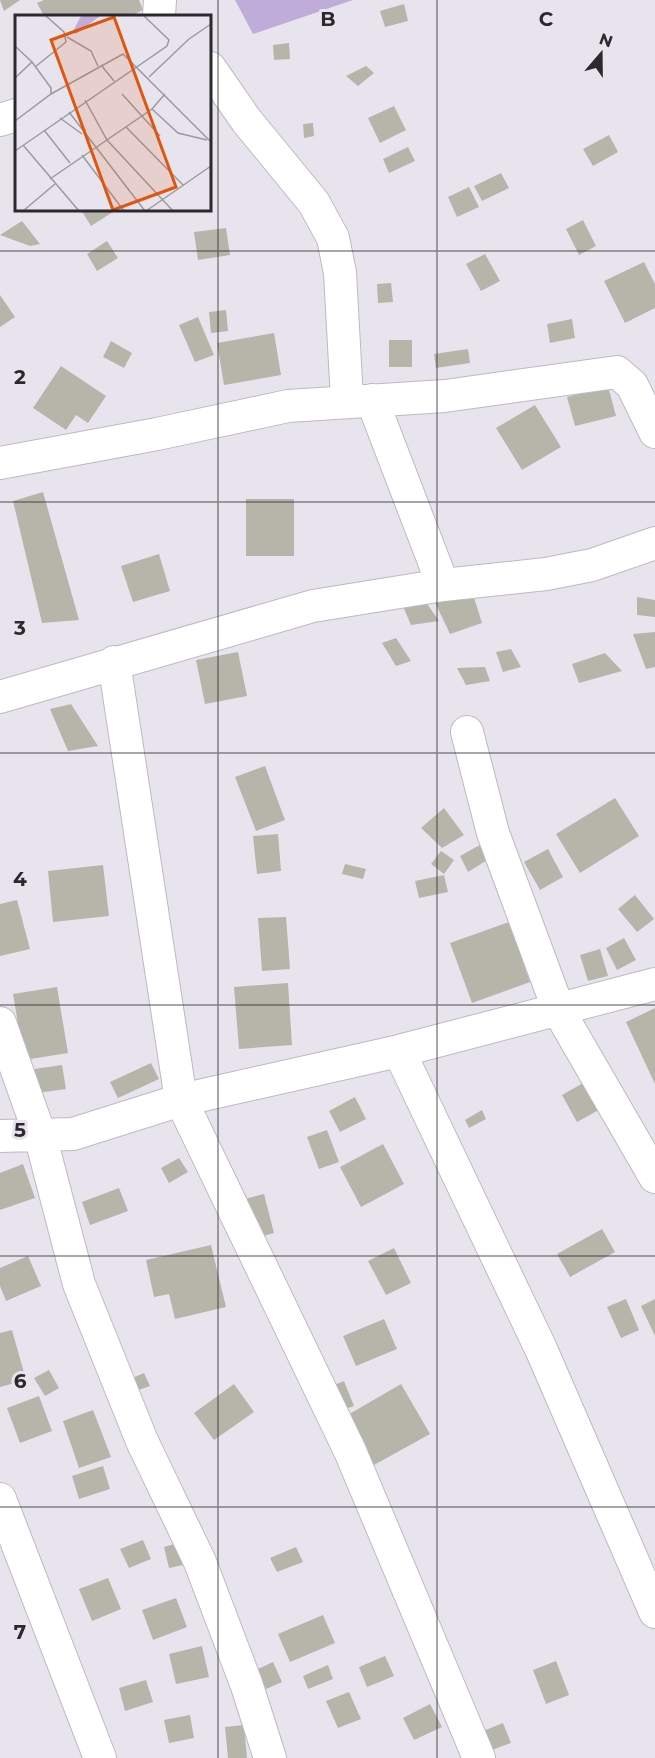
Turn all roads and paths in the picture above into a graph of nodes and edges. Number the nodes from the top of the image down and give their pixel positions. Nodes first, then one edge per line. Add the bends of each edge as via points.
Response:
1 (160, 0) edge
2 (159, 15) edge
3 (212, 71) edge
4 (15, 115) edge
5 (0, 120) edge
6 (359, 400) junction
7 (655, 432) edge
8 (0, 463) edge
9 (655, 543) edge
10 (443, 585) junction
11 (114, 662) junction
12 (0, 697) edge
13 (467, 732) dead end
14 (655, 984) edge
15 (560, 1011) junction
16 (0, 1023) edge
17 (399, 1051) junction
18 (181, 1100) junction
19 (40, 1135) junction
20 (0, 1136) edge
21 (655, 1177) edge
22 (0, 1499) edge
23 (655, 1612) edge
24 (100, 1758) edge
25 (270, 1758) edge
26 (479, 1758) edge

1 - 2 street
3 - 6 street via 246,120 314,203 333,238
4 - 5 street
6 - 7 street via 445,396 617,372 632,385
6 - 8 street via 288,406
6 - 10 street
9 - 10 street via 569,570
10 - 11 street via 314,606
11 - 12 street
11 - 18 street
13 - 15 street via 493,833
14 - 15 street
15 - 17 street
15 - 21 street
16 - 19 street
17 - 18 street
17 - 23 street via 541,1349
18 - 19 street via 73,1134
18 - 26 street via 350,1451
19 - 20 street
19 - 25 street via 79,1284 142,1441 204,1572
22 - 24 street

